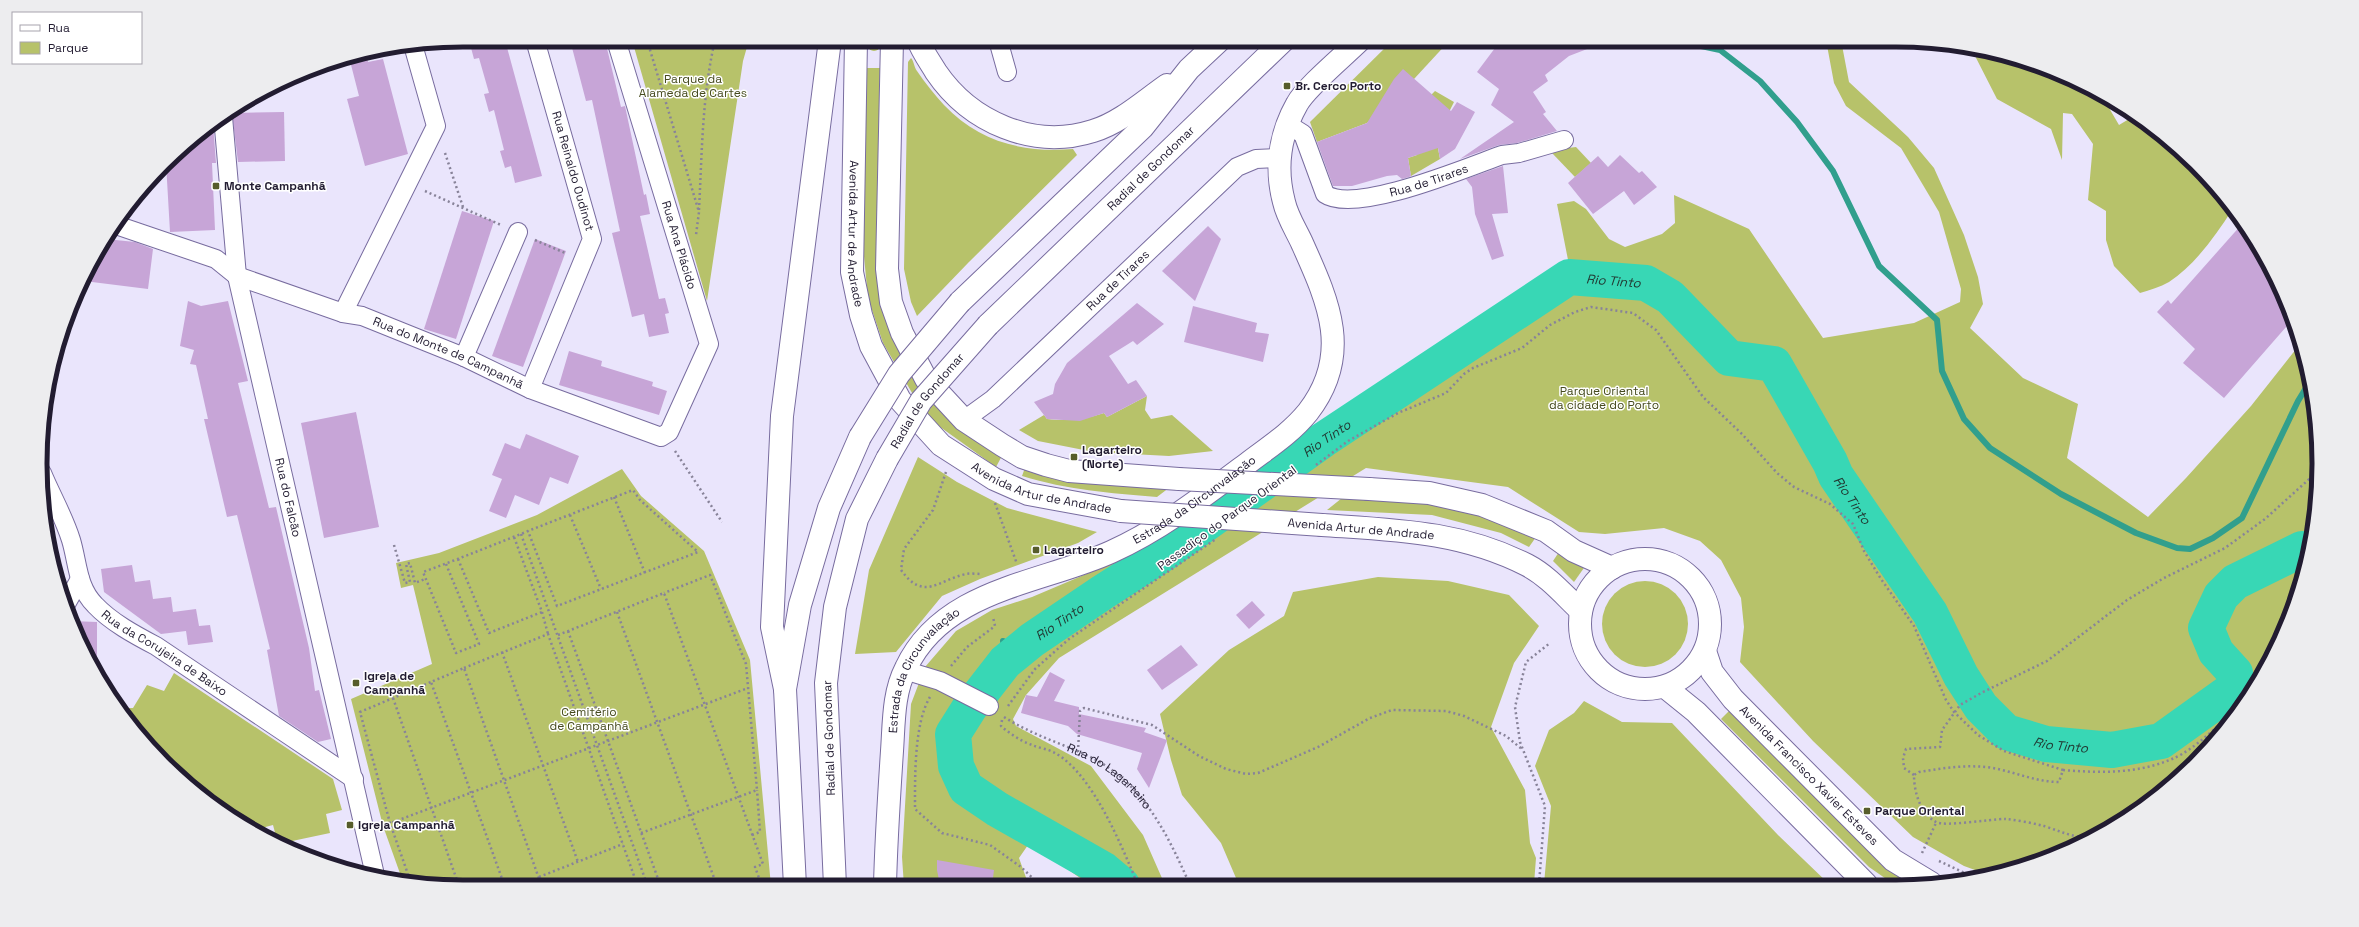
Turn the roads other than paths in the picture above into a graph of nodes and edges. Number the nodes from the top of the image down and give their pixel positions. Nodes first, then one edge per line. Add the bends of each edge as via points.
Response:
1 (537, 47) edge
2 (618, 47) edge
3 (829, 47) edge
4 (856, 47) edge
5 (892, 47) edge
6 (922, 47) edge
7 (1001, 47) edge
8 (1213, 47) edge
9 (1277, 47) edge
10 (1353, 47) edge
11 (415, 50) edge
12 (1189, 69) junction
13 (1007, 72) dead end
14 (224, 123) edge
15 (1287, 124) junction
16 (1564, 140) dead end
17 (1279, 158) junction
18 (121, 227) edge
19 (518, 232) road end
20 (237, 276) junction
21 (343, 313) junction
22 (464, 357) junction
23 (530, 389) junction
24 (964, 420) junction
25 (661, 437) joint
26 (48, 486) edge
27 (1612, 568) junction
28 (80, 579) junction
29 (69, 598) edge
30 (1581, 611) junction
31 (1705, 651) junction
32 (904, 670) junction
33 (1665, 687) junction
34 (785, 689) junction
35 (996, 711) road end
36 (354, 779) junction
37 (374, 870) edge
38 (1924, 879) edge
39 (795, 880) edge
40 (835, 880) edge
41 (885, 880) edge
42 (1862, 880) edge

1 - 23 street, Rua Reinaldo Oudinot via 592,239
2 - 25 street, Rua Ana Plácido via 709,344 669,432
3 - 34 main road via 782,416 772,627
4 - 30 main road, Avenida Artur de Andrade, bridge via 852,272 861,315 871,346 900,400 952,454 994,479 1028,494 1121,511 1423,532 1470,542 1528,566 1548,580
5 - 24 main road, Avenida Artur de Andrade via 887,269 891,302 902,333 926,379
6 - 12 main road via 948,89 972,111 1018,133 1035,135 1072,136 1110,125
7 - 13 street
8 - 12 main road
9 - 40 main road, Radial de Gondomar, bridge via 988,324 921,401 887,458 857,519 835,607 826,683
10 - 15 main road, Estrada da Circunvalação via 1298,101
11 - 21 street via 436,126
12 - 34 main road, bridge via 1143,127 960,302 899,374 860,437 829,508 800,605
14 - 20 street, Rua do Falcão
15 - 16 street, Rua de Tirares via 1303,134 1326,194 1330,198 1395,193 1455,176 1502,155 1519,153
15 - 17 main road, Estrada da Circunvalação
17 - 24 street, Rua de Tirares via 1256,159 1237,167 989,402
17 - 32 main road, Estrada da Circunvalação via 1284,205 1325,293 1332,318 1330,366 1322,390 1309,411 1291,431 1154,530 1094,559 988,596 959,610 938,624 924,638
18 - 20 street, Rua do Monte de Campanhã via 216,259
19 - 22 street
20 - 21 street, Rua do Monte de Campanhã
20 - 36 street, Rua do Falcão
21 - 22 street, Rua do Monte de Campanhã via 362,316
22 - 23 street, Rua do Monte de Campanhã
23 - 25 street, Rua do Monte de Campanhã
24 - 27 main road, Avenida Artur de Andrade, bridge via 1015,453 1069,471 1429,493 1482,505 1546,532 1574,551
26 - 28 street, Rua da Corujeira de Baixo via 71,540
27 - 30 main road via 1590,589
27 - 31 main road via 1631,560 1652,559 1672,565 1689,576 1702,592 1709,611 1710,631
28 - 29 street
28 - 36 street, Rua da Corujeira de Baixo via 85,592 95,605 127,629
30 - 33 main road via 1579,630 1584,649 1594,666 1609,679 1626,687 1646,690
31 - 33 main road via 1682,679
31 - 38 main road, Avenida Francisco Xavier Esteves via 1712,672 1733,699 1893,860
32 - 35 street via 947,684
32 - 41 main road, Estrada da Circunvalação via 896,703
33 - 42 main road via 1696,712
34 - 39 main road
36 - 37 street, Rua do Falcão

